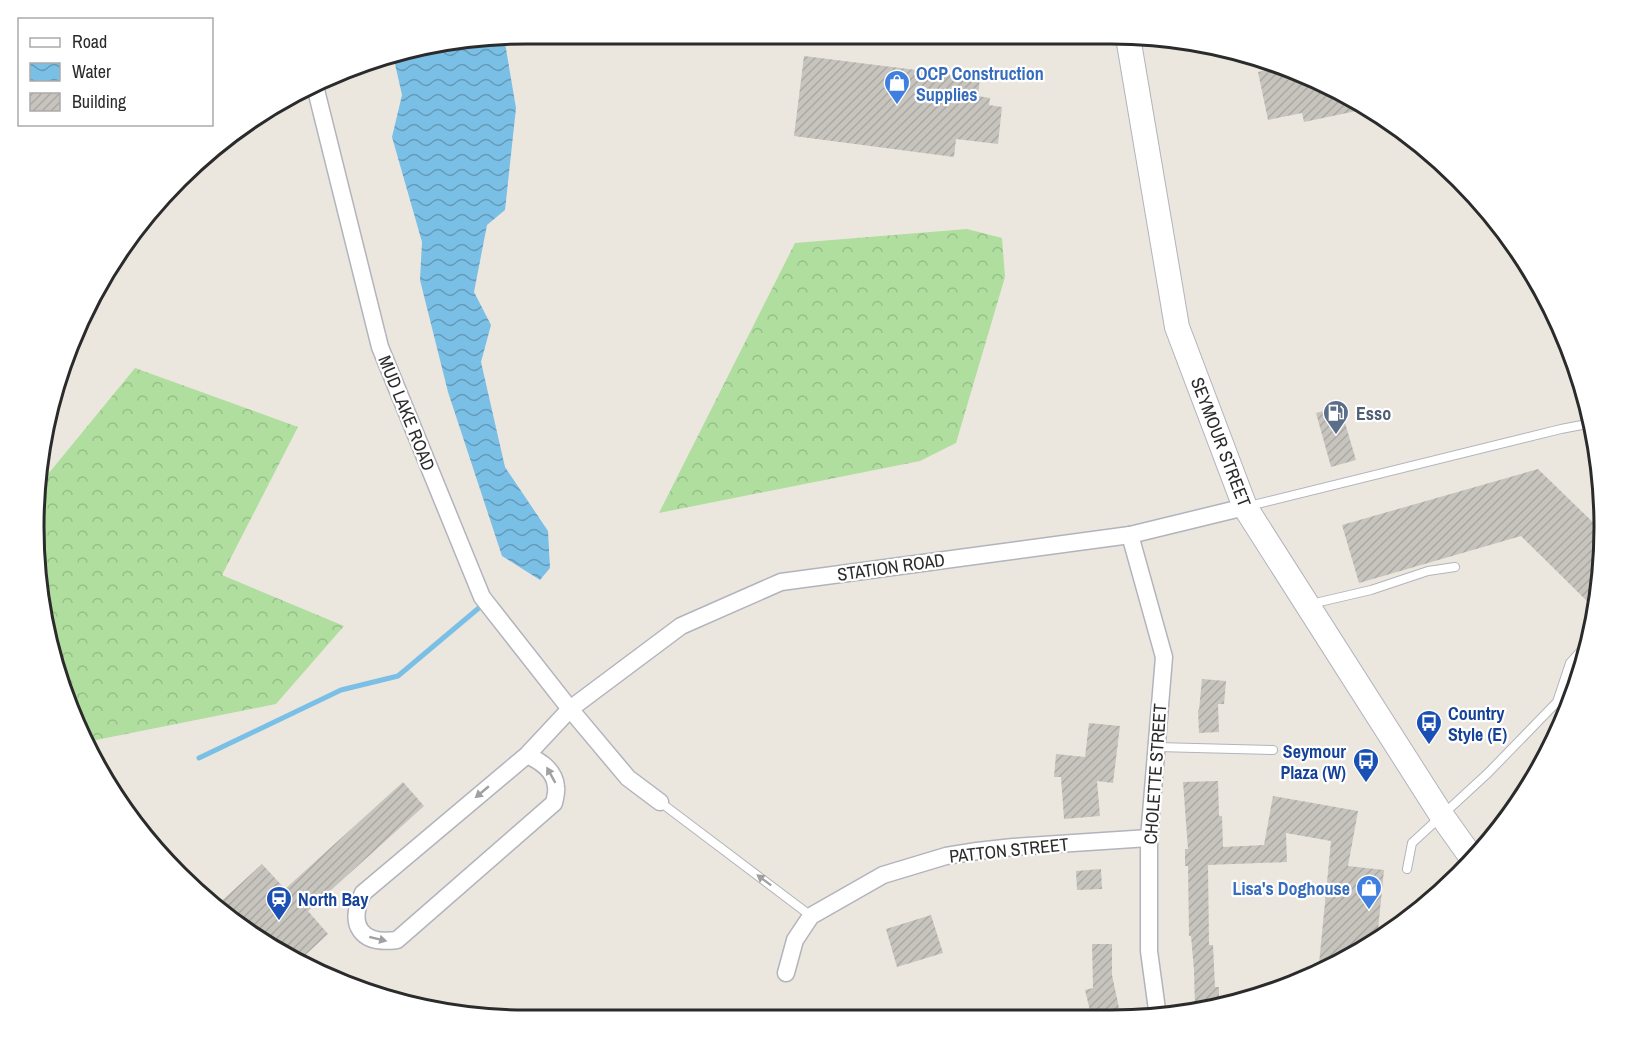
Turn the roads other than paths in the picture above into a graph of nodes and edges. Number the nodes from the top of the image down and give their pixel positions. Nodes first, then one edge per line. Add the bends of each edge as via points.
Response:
1 (1129, 45) edge
2 (316, 91) edge
3 (1583, 425) edge
4 (1245, 507) junction
5 (1130, 535) junction
6 (1455, 567) dead end
7 (1307, 604) junction
8 (1577, 655) edge
9 (570, 709) junction
10 (1157, 747) junction
11 (1273, 750) dead end
12 (526, 754) junction
13 (660, 802) joint
14 (1442, 816) junction
15 (1149, 838) junction
16 (1468, 853) edge
17 (1407, 869) dead end
18 (810, 916) junction
19 (786, 974) dead end
20 (1157, 1008) edge

1 - 4 street, SEYMOUR STREET via 1177,327
2 - 9 street, MUD LAKE ROAD via 380,347 482,597
3 - 4 lane
4 - 5 street, STATION ROAD
4 - 7 street, SEYMOUR STREET
5 - 9 street, STATION ROAD via 781,582 681,626
5 - 10 street, CHOLETTE STREET via 1164,657
6 - 7 lane
7 - 14 street, SEYMOUR STREET
8 - 14 lane via 1570,663 1557,702
9 - 12 street, STATION ROAD
9 - 13 street via 628,778
10 - 11 lane
10 - 15 street, CHOLETTE STREET
12 -> 12 street, STATION ROAD via 363,893 357,905 356,923 363,934 374,940 397,940 554,803 556,786 551,773 543,763
18 -> 13 lane
14 - 16 street, SEYMOUR STREET
14 - 17 lane via 1412,843
15 - 18 street, PATTON STREET via 1013,847 946,856 883,875
15 - 20 street, CHOLETTE STREET via 1149,951
18 - 19 street, PATTON STREET via 795,940

